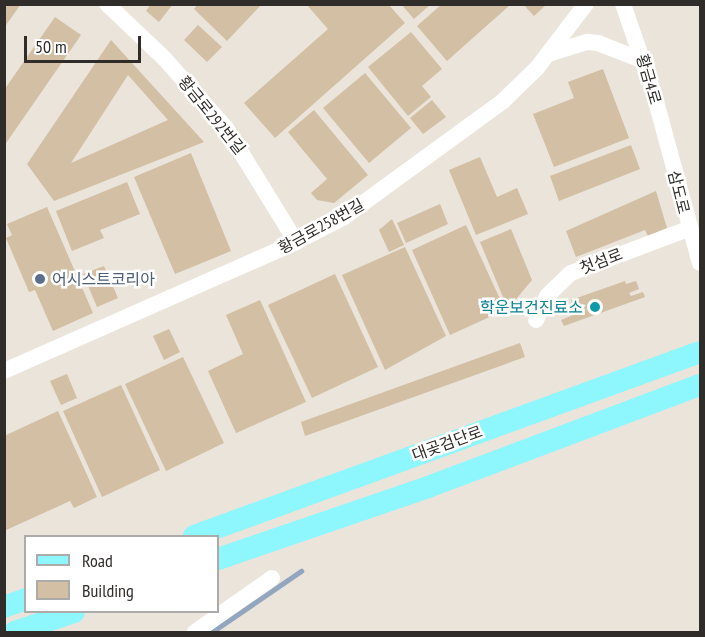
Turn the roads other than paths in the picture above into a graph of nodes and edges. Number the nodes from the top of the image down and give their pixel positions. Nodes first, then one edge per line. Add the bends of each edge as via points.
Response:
1 (107, 4) edge
2 (586, 4) edge
3 (623, 4) edge
4 (550, 53) junction
5 (644, 60) junction
6 (669, 156) joint
7 (688, 229) junction
8 (296, 242) junction
9 (700, 263) edge
10 (536, 320) dead end
11 (700, 352) edge
12 (4, 371) edge
13 (700, 385) edge
14 (199, 535) edge
15 (219, 559) edge
16 (272, 578) dead end
17 (24, 600) edge
18 (4, 607) edge
19 (71, 613) edge
20 (15, 633) edge
21 (195, 633) edge

1 - 8 street, 황금로292번길 via 165,58 226,128
2 - 4 street, 황금로258번길
3 - 5 street, 황금4로
4 - 5 street via 587,42
4 - 8 street, 황금로258번길 via 515,90 456,137 344,217
5 - 6 street, 황금4로
6 - 7 street, 삼도로
7 - 9 street, 삼도로
7 - 10 street, 첫섬로 via 571,273 547,296
8 - 12 street, 황금로258번길
11 - 14 main road, 대곶검단로
13 - 15 main road via 428,487
16 - 21 street
17 - 18 main road
19 - 20 main road

